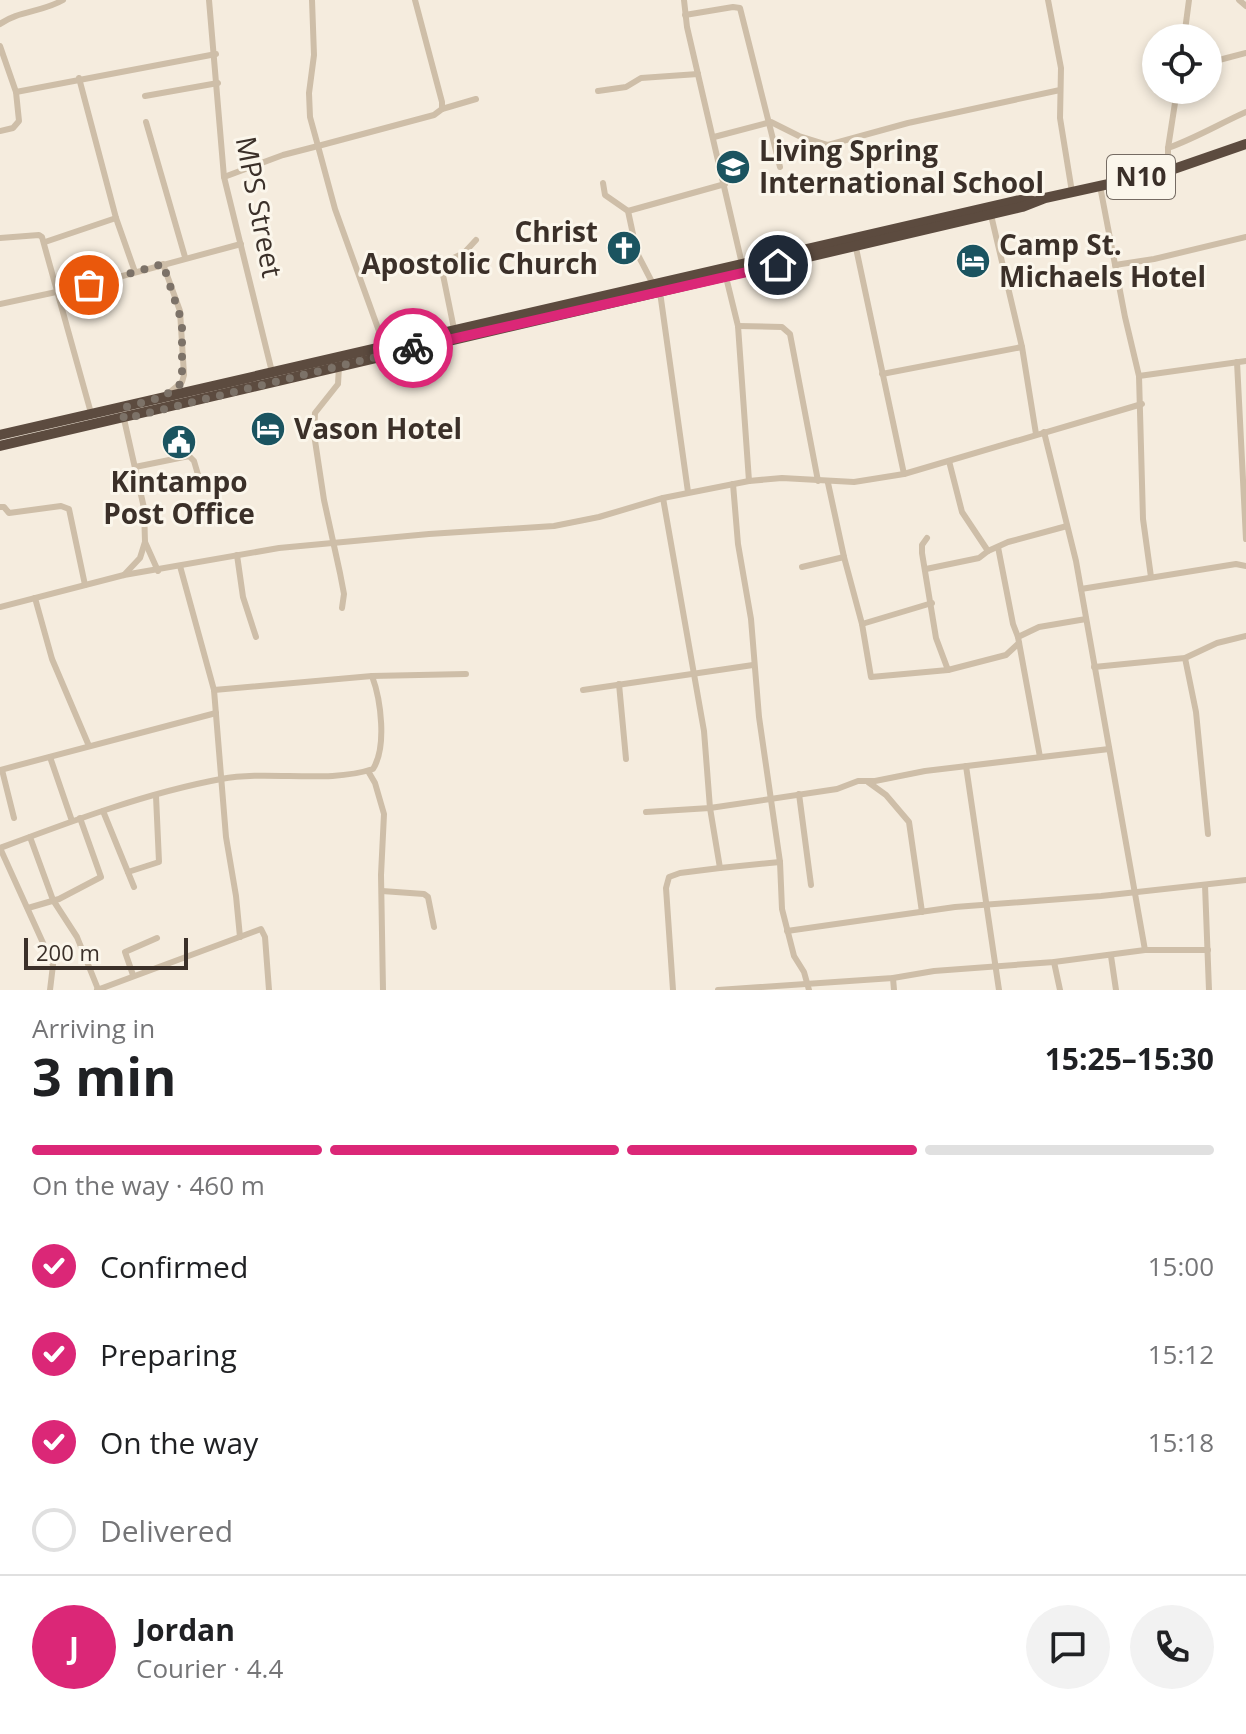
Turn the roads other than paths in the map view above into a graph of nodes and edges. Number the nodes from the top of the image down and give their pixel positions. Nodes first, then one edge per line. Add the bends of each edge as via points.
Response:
1 (63, 0) edge
2 (209, 0) edge
3 (312, 0) edge
4 (415, 0) edge
5 (684, 0) edge
6 (1048, 0) edge
7 (1189, 0) edge
8 (1239, 0) edge
9 (1246, 6) edge
10 (685, 15) junction
11 (0, 24) edge
12 (1186, 24) edge
13 (0, 46) edge
14 (1246, 53) edge
15 (216, 54) junction
16 (1222, 58) edge
17 (698, 74) junction
18 (79, 78) junction
19 (218, 83) junction
20 (1060, 90) junction
21 (598, 91) dead end
22 (16, 92) junction
23 (145, 96) dead end
24 (476, 99) dead end
25 (1175, 104) edge
26 (442, 109) junction
27 (1246, 112) edge
28 (146, 122) dead end
29 (771, 122) junction
30 (0, 131) edge
31 (714, 137) junction
32 (1246, 144) edge
33 (318, 146) junction
34 (1168, 148) junction
35 (780, 167) dead end
36 (1168, 171) junction
37 (224, 177) junction
38 (603, 183) dead end
39 (725, 184) junction
40 (1100, 186) junction
41 (1072, 192) junction
42 (1035, 201) junction
43 (628, 211) junction
44 (991, 214) junction
45 (116, 218) junction
46 (1246, 237) edge
47 (0, 238) edge
48 (476, 240) dead end
49 (45, 242) junction
50 (241, 244) junction
51 (856, 248) junction
52 (185, 257) junction
53 (163, 264) junction
54 (742, 264) junction
55 (1115, 265) junction
56 (135, 272) junction
57 (726, 277) junction
58 (657, 288) junction
59 (58, 292) junction
60 (0, 304) edge
61 (738, 326) junction
62 (454, 329) junction
63 (384, 345) junction
64 (1022, 347) junction
65 (1246, 361) edge
66 (1237, 362) junction
67 (339, 366) junction
68 (272, 372) junction
69 (882, 374) junction
70 (1139, 376) junction
71 (159, 398) junction
72 (1142, 404) junction
73 (91, 413) junction
74 (123, 413) junction
75 (1243, 425) edge
76 (1040, 433) junction
77 (0, 435) edge
78 (0, 446) edge
79 (949, 461) junction
80 (135, 467) junction
81 (904, 474) junction
82 (206, 481) dead end
83 (749, 481) junction
84 (818, 481) junction
85 (828, 483) junction
86 (733, 484) junction
87 (688, 492) junction
88 (663, 498) junction
89 (1245, 505) edge
90 (0, 507) edge
91 (1067, 526) junction
92 (927, 538) dead end
93 (1246, 539) edge
94 (145, 542) junction
95 (333, 543) junction
96 (998, 547) junction
97 (988, 551) junction
98 (237, 555) junction
99 (844, 557) junction
100 (180, 566) junction
101 (1246, 566) edge
102 (802, 567) dead end
103 (926, 569) junction
104 (158, 571) junction
105 (124, 575) junction
106 (1151, 577) junction
107 (85, 585) junction
108 (1081, 589) junction
109 (0, 597) edge
110 (35, 598) junction
111 (932, 603) junction
112 (1, 607) edge
113 (342, 608) dead end
114 (1086, 619) junction
115 (862, 624) junction
116 (1246, 636) edge
117 (256, 637) dead end
118 (1019, 640) junction
119 (1185, 658) junction
120 (753, 665) junction
121 (1094, 667) junction
122 (948, 670) junction
123 (694, 673) junction
124 (466, 674) dead end
125 (372, 676) junction
126 (619, 684) junction
127 (214, 690) junction
128 (583, 690) dead end
129 (216, 713) junction
130 (89, 746) junction
131 (1109, 749) junction
132 (50, 757) junction
133 (1040, 757) junction
134 (626, 759) dead end
135 (966, 766) junction
136 (1, 770) edge
137 (368, 771) junction
138 (222, 779) junction
139 (868, 782) junction
140 (799, 794) junction
141 (156, 796) junction
142 (771, 798) junction
143 (710, 808) junction
144 (103, 811) junction
145 (646, 812) dead end
146 (14, 818) dead end
147 (80, 818) junction
148 (72, 821) junction
149 (1208, 834) dead end
150 (30, 837) junction
151 (780, 862) junction
152 (720, 868) junction
153 (128, 872) junction
154 (1246, 880) edge
155 (811, 885) dead end
156 (1205, 885) junction
157 (134, 887) dead end
158 (382, 891) junction
159 (1134, 891) junction
160 (53, 900) junction
161 (986, 905) junction
162 (28, 908) junction
163 (922, 912) junction
164 (434, 927) dead end
165 (787, 931) junction
166 (240, 937) junction
167 (157, 938) dead end
168 (1145, 950) junction
169 (1208, 950) junction
170 (1111, 956) junction
171 (1054, 962) junction
172 (996, 966) junction
173 (133, 975) junction
174 (893, 978) junction
175 (808, 987) edge
176 (50, 990) edge
177 (98, 990) edge
178 (269, 990) edge
179 (383, 990) edge
180 (673, 990) edge
181 (718, 990) edge
182 (894, 990) edge
183 (999, 990) edge
184 (1060, 990) edge
185 (1116, 990) edge
186 (1209, 990) edge

1 - 11 street
2 - 15 street, MPS Street
3 - 33 street via 309,93
4 - 26 street
5 - 10 street
6 - 20 street
7 - 12 street
8 - 9 street
10 - 17 street
10 - 29 street via 740,8
13 - 22 street
14 - 16 street
15 - 18 street
15 - 19 street, MPS Street
17 - 21 street via 641,78 626,87
17 - 31 street
18 - 22 street
18 - 45 street
19 - 23 street
19 - 37 street, MPS Street
20 - 29 street via 828,145
20 - 41 street
22 - 30 street via 19,121
24 - 26 street
25 - 34 street
26 - 33 street
27 - 34 street
28 - 52 street
29 - 31 street
29 - 35 street
31 - 39 street
32 - 36 highway, N10
33 - 37 street
33 - 63 street
34 - 36 street
36 - 40 highway, N10
37 - 50 street, MPS Street
38 - 43 street via 605,195
39 - 43 street
39 - 54 street
40 - 41 highway, N10
40 - 55 street
41 - 42 highway, N10
42 - 44 highway, N10
42 - 54 highway, N10 via 1020,200
43 - 58 street via 637,253
44 - 51 highway, N10
44 - 64 street
45 - 49 street
45 - 56 street
46 - 55 street
47 - 49 street via 39,235
48 - 62 street via 445,262 442,270
49 - 59 street
50 - 52 street
50 - 68 street, MPS Street
51 - 57 highway, N10
51 - 69 street
52 - 53 street
53 - 56 street
53 - 71 street via 180,311 184,375 177,388
54 - 58 highway, N10
55 - 70 street
56 - 59 street
57 - 58 highway, N10
57 - 61 street
58 - 62 highway, N10
58 - 67 highway, N10
58 - 87 street
59 - 60 street
59 - 73 street
61 - 83 street
61 - 84 street via 782,327 790,334
62 - 63 highway, N10
63 - 68 highway, N10
64 - 69 street
64 - 76 street
65 - 66 street
66 - 70 street
66 - 75 street
67 - 74 highway, N10
67 - 95 street via 338,384 315,413 314,434
68 - 71 highway, N10
69 - 81 street
70 - 72 street
71 - 74 highway, N10
72 - 76 street
72 - 106 street via 1143,519
73 - 74 highway, N10
73 - 77 highway, N10
74 - 78 highway, N10
74 - 80 street
75 - 89 street
76 - 79 street
76 - 91 street
79 - 81 street
79 - 97 street via 962,512
80 - 82 street via 189,456 199,478
80 - 94 street
81 - 85 street
83 - 84 street
83 - 86 street
84 - 85 street
85 - 99 street
86 - 87 street
86 - 120 street
87 - 88 street
88 - 95 street via 554,526
88 - 123 street
89 - 93 street
90 - 107 street via 9,513 69,509
91 - 96 street
91 - 108 street
92 - 103 street via 922,545
94 - 104 street
94 - 105 street via 140,558
95 - 98 street
95 - 113 street
96 - 97 street
96 - 118 street
97 - 103 street via 979,558
98 - 100 street
98 - 117 street
99 - 102 street
99 - 115 street
100 - 104 street
100 - 127 street
101 - 106 street
103 - 111 street
104 - 105 street
105 - 107 street
106 - 108 street
107 - 110 street
108 - 114 street
109 - 112 street
110 - 112 street
110 - 130 street via 52,659
111 - 115 street
111 - 122 street via 936,638
114 - 118 street via 1039,627
114 - 121 street
115 - 122 street via 871,677
116 - 119 street
118 - 122 street via 1006,655
118 - 133 street
119 - 121 street
119 - 149 street
120 - 123 street
120 - 142 street
121 - 131 street
123 - 126 street
123 - 143 street
124 - 125 street
125 - 127 street
125 - 137 street via 380,703 379,758
126 - 128 street
126 - 134 street
127 - 129 street
129 - 130 street
129 - 138 street
130 - 132 street
131 - 133 street
131 - 159 street
132 - 136 street
132 - 148 street
133 - 135 street
135 - 139 street
135 - 161 street
136 - 146 street
137 - 138 street
137 - 158 street via 384,814
138 - 141 street
138 - 166 street
139 - 140 street
139 - 163 street via 909,822
140 - 142 street
140 - 155 street
141 - 144 street
141 - 153 street via 159,862
142 - 143 street
142 - 151 street
143 - 145 street
143 - 152 street
144 - 147 street
144 - 153 street
147 - 148 street
147 - 160 street via 101,877
148 - 150 street
150 - 160 street
150 - 162 street via 0,848
151 - 152 street
151 - 165 street
152 - 180 street via 669,877
153 - 157 street
154 - 156 street
156 - 159 street
156 - 169 street
158 - 164 street via 424,894
158 - 179 street
159 - 161 street
159 - 168 street
160 - 162 street
160 - 177 street via 77,937
161 - 163 street
161 - 172 street
162 - 176 street via 53,965
163 - 165 street
165 - 175 street
166 - 173 street
166 - 178 street via 263,931
167 - 173 street via 125,952
168 - 169 street
168 - 170 street
169 - 186 street
170 - 171 street
170 - 185 street
171 - 172 street
171 - 184 street
172 - 174 street
172 - 183 street
173 - 177 street
174 - 175 street
174 - 182 street
175 - 181 street

